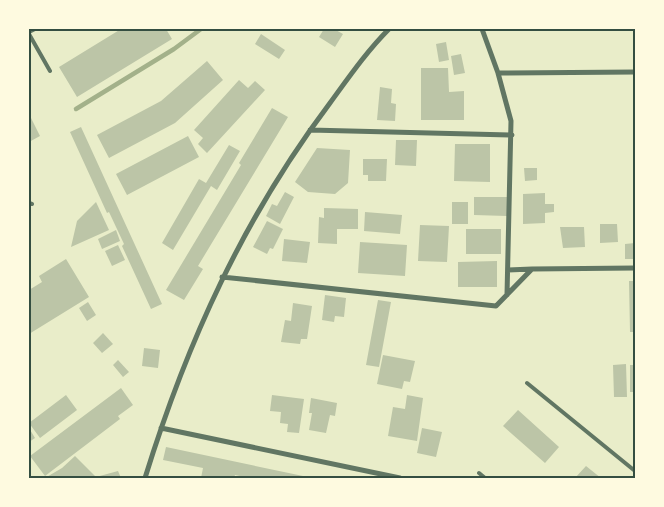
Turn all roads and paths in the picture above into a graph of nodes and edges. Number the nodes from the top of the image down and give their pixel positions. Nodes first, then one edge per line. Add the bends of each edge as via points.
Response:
1 (36, 29) edge
2 (389, 29) edge
3 (482, 29) edge
4 (29, 33) edge
5 (50, 71) dead end
6 (635, 72) edge
7 (498, 73) junction
8 (310, 130) junction
9 (512, 135) junction
10 (635, 268) edge
11 (532, 269) junction
12 (508, 270) junction
13 (222, 277) junction
14 (507, 295) junction
15 (527, 383) dead end
16 (161, 428) junction
17 (635, 470) edge
18 (479, 473) dead end
19 (145, 478) edge
20 (400, 478) edge
21 (485, 478) edge

1 - 4 lane
2 - 8 street
3 - 7 street
4 - 5 lane
6 - 7 street
7 - 9 street
8 - 9 street
8 - 13 street via 257,213
9 - 12 street
10 - 11 street
11 - 12 street
11 - 14 street
12 - 14 street
13 - 14 street via 496,306
13 - 16 street via 196,334
15 - 17 lane
16 - 19 street
16 - 20 street
18 - 21 lane

